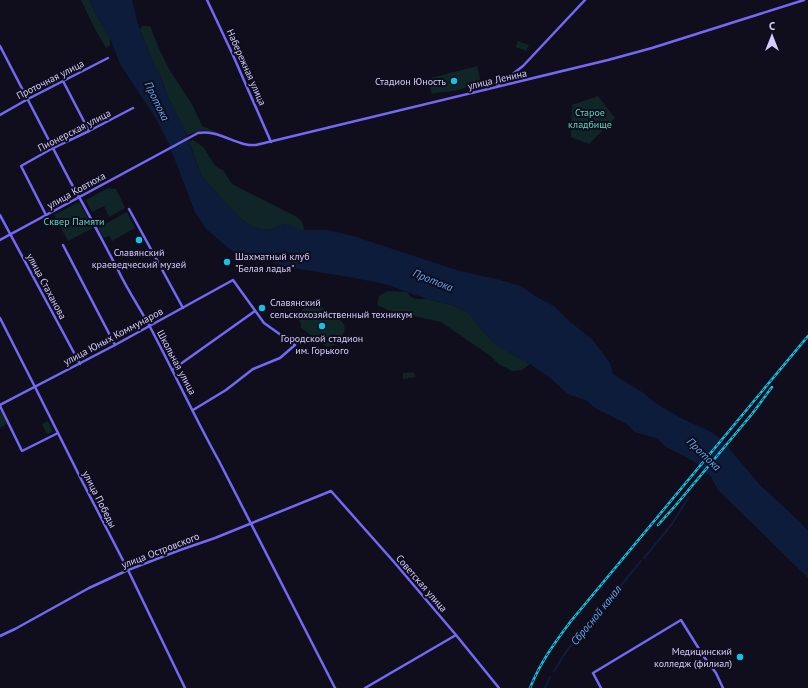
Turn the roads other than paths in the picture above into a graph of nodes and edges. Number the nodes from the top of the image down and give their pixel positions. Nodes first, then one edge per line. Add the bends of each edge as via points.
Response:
1 (207, 0) edge
2 (585, 0) edge
3 (804, 0) edge
4 (0, 46) edge
5 (108, 58) dead end
6 (63, 82) junction
7 (504, 84) junction
8 (28, 99) junction
9 (134, 108) dead end
10 (0, 115) edge
11 (89, 132) junction
12 (191, 136) joint
13 (271, 142) junction
14 (54, 148) junction
15 (80, 197) junction
16 (129, 209) dead end
17 (0, 215) edge
18 (46, 215) junction
19 (10, 234) junction
20 (0, 240) edge
21 (63, 245) dead end
22 (183, 308) junction
23 (255, 311) junction
24 (0, 318) edge
25 (149, 326) junction
26 (115, 345) junction
27 (80, 364) junction
28 (172, 370) junction
29 (36, 386) junction
30 (0, 406) edge
31 (193, 410) junction
32 (58, 433) junction
33 (331, 491) joint
34 (251, 524) junction
35 (128, 570) junction
36 (456, 635) junction
37 (0, 636) edge
38 (185, 688) edge
39 (335, 688) edge
40 (365, 688) edge
41 (499, 688) edge
42 (601, 688) edge
43 (723, 688) edge

1 - 13 street, Набережная улица
2 - 7 street
3 - 7 street, улица Ленина via 652,48
4 - 8 street, Школьная улица
5 - 6 street, Проточная улица
6 - 8 street, Проточная улица
6 - 11 street
7 - 13 street, улица Ленина
8 - 10 street, Проточная улица
8 - 14 street, Школьная улица
9 - 11 street, Пионерская улица
11 - 14 street, Пионерская улица
12 - 13 street, улица Ленина via 203,132 211,133 249,146
12 - 15 street, улица Ковтюха
14 - 15 street, Школьная улица
14 - 18 street, Пионерская улица via 21,166
15 - 18 street, улица Ковтюха
15 - 25 street, Школьная улица
16 - 22 street
17 - 19 street, улица Стаханова
18 - 19 street, улица Ковтюха
19 - 20 street, улица Ковтюха
19 - 27 street, улица Стаханова
21 - 26 street
22 - 23 street, улица Юных Коммунаров via 233,280
22 - 25 street, улица Юных Коммунаров
23 - 28 street
23 - 31 street via 264,322 295,345 280,358 253,369 226,390
24 - 29 street, улица Победы
25 - 26 street, улица Юных Коммунаров
25 - 28 street, Школьная улица
26 - 27 street, улица Юных Коммунаров
27 - 29 street, улица Юных Коммунаров
28 - 31 street, Школьная улица
29 - 30 street, улица Юных Коммунаров
29 - 32 street, улица Победы
30 - 32 street via 22,451
31 - 34 street, Школьная улица
32 - 35 street, улица Победы
33 - 34 street, улица Островского
33 - 36 street, Советская улица
34 - 35 street, улица Островского
34 - 39 street, Школьная улица
35 - 37 street, улица Островского
35 - 38 street, улица Победы
36 - 40 street
36 - 41 street, Советская улица
42 - 43 street via 593,673 681,620

